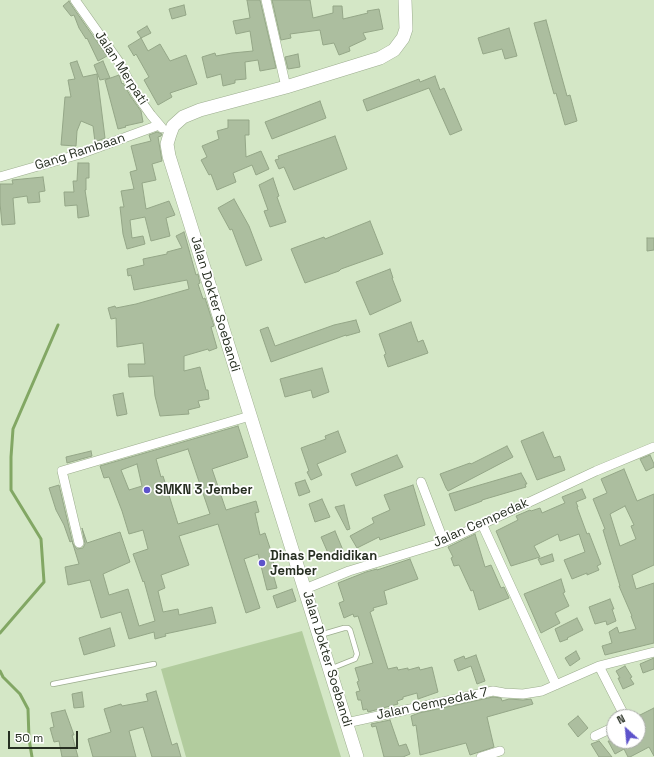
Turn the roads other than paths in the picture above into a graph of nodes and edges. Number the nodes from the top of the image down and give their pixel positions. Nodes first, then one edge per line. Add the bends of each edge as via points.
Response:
1 (266, 0) edge
2 (405, 0) edge
3 (76, 1) edge
4 (286, 87) junction
5 (159, 125) junction
6 (170, 134) junction
7 (0, 177) edge
8 (250, 416) junction
9 (654, 447) edge
10 (421, 482) dead end
11 (482, 524) junction
12 (444, 542) junction
13 (79, 543) dead end
14 (305, 589) junction
15 (320, 635) junction
16 (654, 652) edge
17 (154, 664) dead end
18 (600, 666) junction
19 (330, 669) junction
20 (53, 684) dead end
21 (556, 685) junction
22 (621, 709) edge
23 (346, 723) junction
24 (606, 731) edge
25 (595, 736) dead end
26 (500, 751) dead end
27 (357, 757) edge
28 (481, 757) edge

1 - 4 street
2 - 4 main road via 406,29 394,50 380,58
3 - 5 street, Jalan Merpati
4 - 6 main road via 200,110 183,117 173,126
5 - 6 street, Jalan Merpati
5 - 7 street, Gang Rambaan via 80,154
6 - 8 main road, Jalan Dokter Soebandi via 167,144 169,156
8 - 13 street via 62,471
8 - 14 main road, Jalan Dokter Soebandi
9 - 11 street, Jalan Cempedak
10 - 12 street
11 - 12 street, Jalan Cempedak
11 - 21 street
12 - 14 street, Jalan Cempedak via 349,571
14 - 15 main road, Jalan Dokter Soebandi
15 - 19 main road, Jalan Dokter Soebandi
15 - 19 lane via 348,628 358,654 355,659
16 - 18 street, Jalan Cempedak 7
17 - 20 lane
18 - 21 street, Jalan Cempedak 7
18 - 22 street
19 - 23 main road, Jalan Dokter Soebandi
21 - 23 street, Jalan Cempedak 7 via 542,691 523,694 493,691
23 - 27 main road, Jalan Dokter Soebandi
24 - 25 street
26 - 28 street

